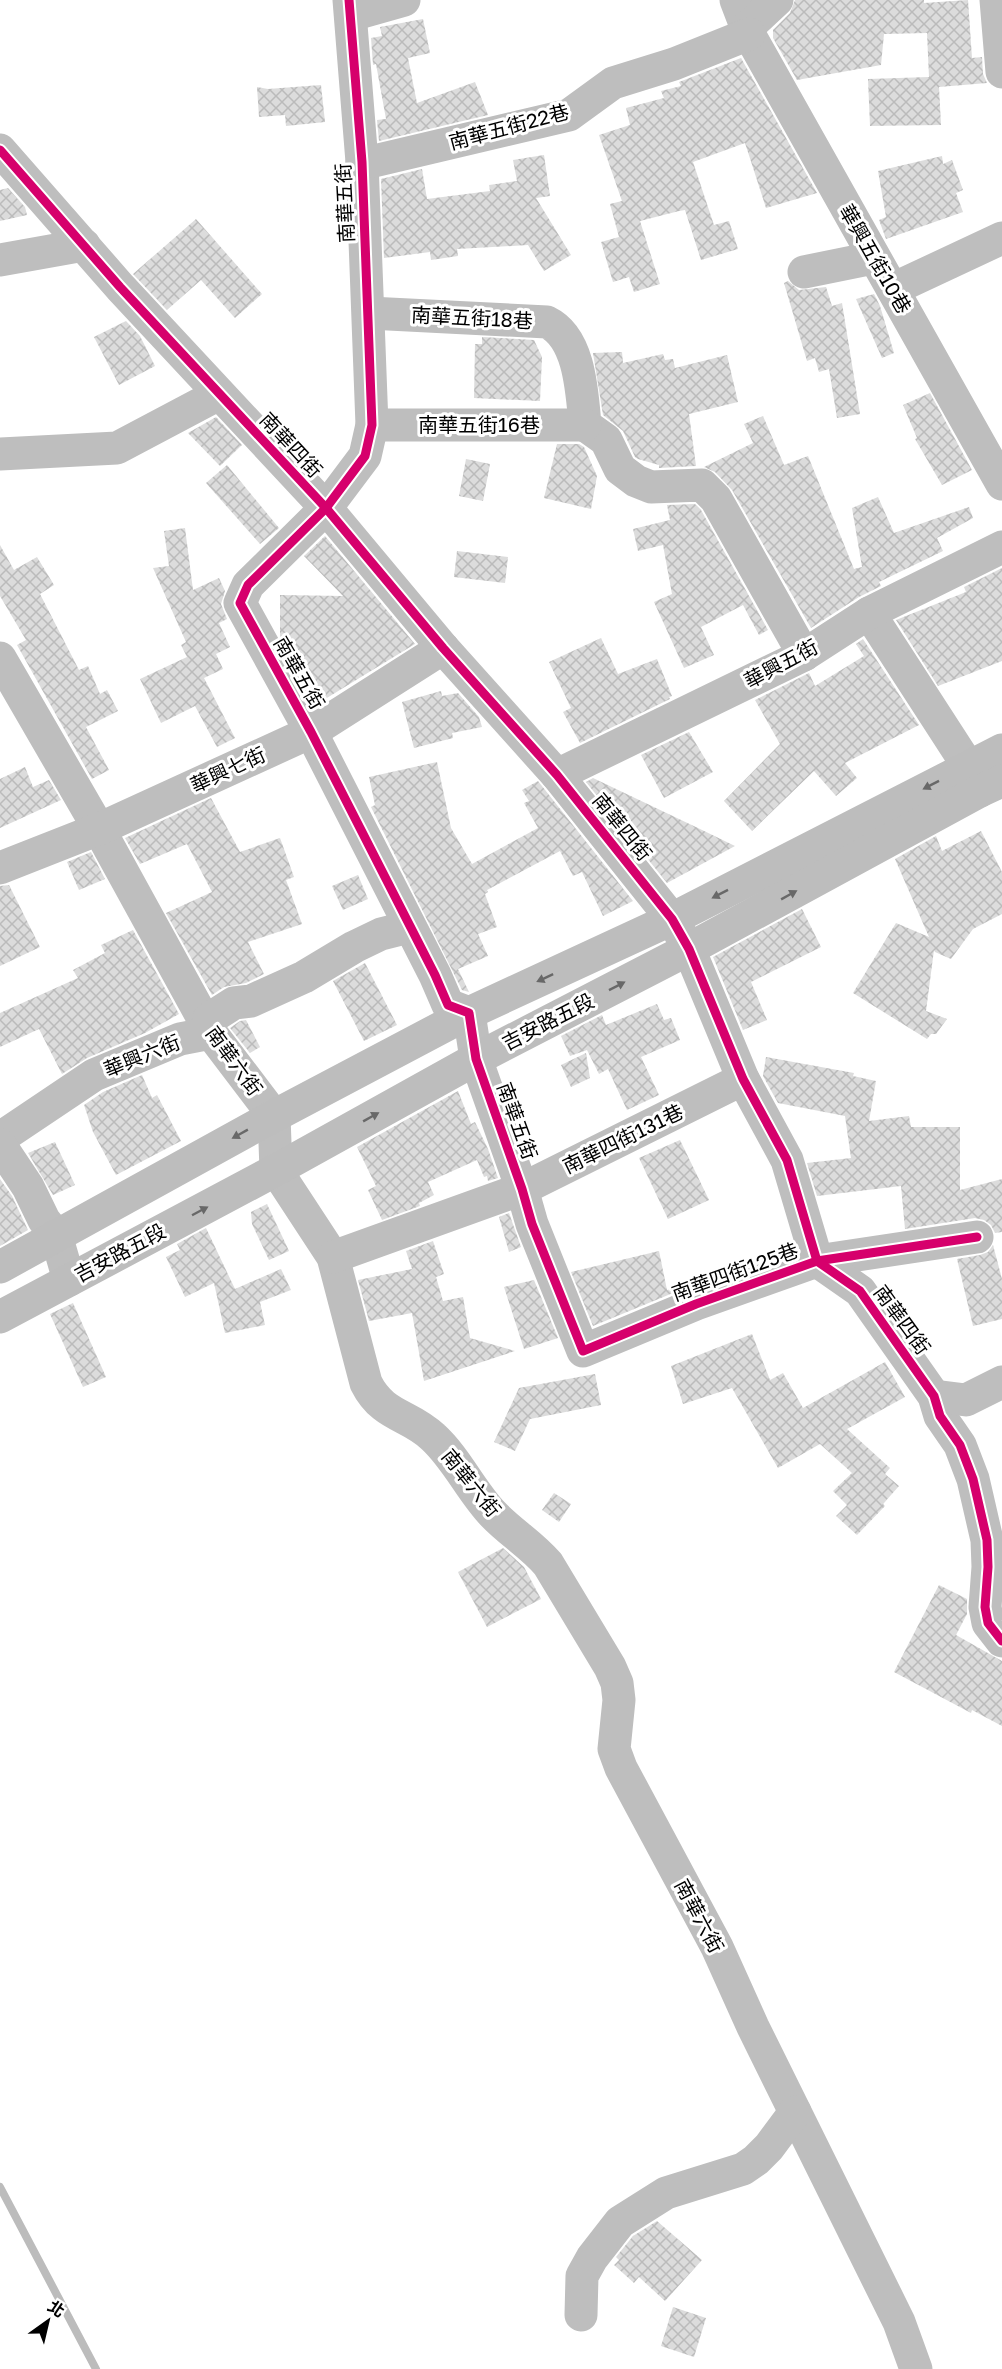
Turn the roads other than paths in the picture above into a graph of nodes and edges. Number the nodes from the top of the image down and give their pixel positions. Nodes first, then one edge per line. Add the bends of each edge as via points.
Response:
1 (404, 0) edge
2 (777, 0) edge
3 (996, 0) edge
4 (350, 8) edge
5 (744, 21) edge
6 (1002, 72) edge
7 (0, 150) edge
8 (362, 162) junction
9 (1002, 238) edge
10 (84, 245) junction
11 (873, 258) junction
12 (0, 260) edge
13 (804, 272) dead end
14 (893, 289) junction
15 (369, 314) junction
16 (219, 394) junction
17 (372, 425) junction
18 (585, 425) junction
19 (0, 454) edge
20 (1002, 484) edge
21 (326, 508) junction
22 (1002, 547) edge
23 (869, 613) junction
24 (443, 648) junction
25 (804, 655) junction
26 (0, 658) edge
27 (311, 732) junction
28 (1002, 750) edge
29 (557, 776) junction
30 (983, 779) edge
31 (99, 829) junction
32 (0, 868) edge
33 (672, 919) junction
34 (410, 927) junction
35 (689, 949) junction
36 (469, 1013) junction
37 (211, 1033) junction
38 (476, 1059) junction
39 (743, 1080) junction
40 (274, 1116) junction
41 (0, 1138) edge
42 (0, 1145) edge
43 (276, 1170) junction
44 (522, 1189) junction
45 (56, 1235) junction
46 (976, 1237) dead end
47 (333, 1257) junction
48 (817, 1261) junction
49 (0, 1267) edge
50 (69, 1280) junction
51 (0, 1317) edge
52 (583, 1351) joint
53 (1002, 1382) edge
54 (934, 1396) junction
55 (1002, 1641) edge
56 (795, 2112) junction
57 (581, 2315) dead end
58 (916, 2369) edge

1 - 4 street
2 - 5 street
3 - 6 street
4 - 8 street, 南華五街
5 - 8 street, 南華五街22巷 via 674,64 613,83 569,114
5 - 11 street, 華興五街10巷
7 - 10 street, 南華四街
8 - 15 street, 南華五街
9 - 14 street
10 - 12 street
10 - 16 street, 南華四街
11 - 13 street
11 - 14 street, 華興五街10巷
14 - 20 street, 華興五街10巷
15 - 17 street, 南華五街
15 - 18 street, 南華五街18巷 via 547,322 555,326 561,330 580,372
16 - 19 street via 117,448
16 - 21 street, 南華四街
17 - 18 street, 南華五街16巷
17 - 21 street, 南華五街 via 365,456
18 - 25 street via 606,440 620,469 636,481 651,487 702,485 716,498
21 - 24 street, 南華四街
21 - 27 street, 南華五街 via 248,585 240,603
22 - 23 street, 華興五街
23 - 25 street, 華興五街
23 - 30 street
24 - 27 street, 華興七街
24 - 29 street, 南華四街
25 - 29 street, 華興五街
26 - 31 street, 南華六街
27 - 31 street, 華興七街
27 - 34 street, 南華五街
28 - 30 main road, 吉安路五段
29 - 33 street, 南華四街
30 -> 33 main road, 吉安路五段
35 -> 30 main road, 吉安路五段
31 - 32 street, 華興七街
31 - 37 street, 南華六街
33 - 35 street, 南華四街
33 -> 36 main road, 吉安路五段
34 - 36 street, 南華五街 via 448,1005
34 - 37 street via 381,934 304,977 251,1001 234,1003 209,1019
38 -> 35 main road, 吉安路五段
35 - 39 street, 南華四街
36 - 38 street, 南華五街
36 - 40 main road, 吉安路五段
37 - 40 street, 南華六街
37 - 41 street, 華興六街 via 180,1039 94,1075
43 -> 38 main road, 吉安路五段
38 - 44 street, 南華五街
39 - 44 street, 南華四街131巷
39 - 48 street, 南華四街 via 787,1160
40 - 43 street, 南華六街
40 -> 45 main road, 吉安路五段
42 - 45 street
43 - 47 street, 南華六街
50 -> 43 main road, 吉安路五段
44 - 47 street, 南華四街131巷
44 - 52 street, 南華五街
45 - 49 main road, 吉安路五段
45 - 50 street
46 - 48 street, 南華四街125巷
47 - 56 street, 南華六街 via 366,1383 373,1396 385,1408 433,1437 492,1514 537,1551 610,1667 619,1700 614,1749 621,1768 717,1947
48 - 52 street, 南華四街125巷 via 696,1304
48 - 54 street, 南華四街 via 860,1291
50 - 51 main road, 吉安路五段
53 - 54 street via 966,1400
54 - 55 street, 南華四街 via 940,1416 960,1445 973,1479 987,1540 985,1607 988,1623
56 - 57 street via 756,2160 742,2169 666,2193 620,2222 582,2276
56 - 58 street, 南華六街 via 899,2322

